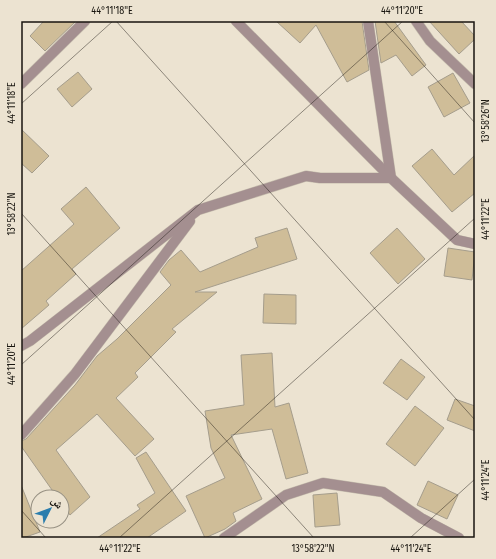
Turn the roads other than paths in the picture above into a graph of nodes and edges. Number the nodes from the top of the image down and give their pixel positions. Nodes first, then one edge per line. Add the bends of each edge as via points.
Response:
1 (85, 21) edge
2 (236, 21) edge
3 (368, 21) edge
4 (416, 21) edge
5 (21, 84) edge
6 (475, 84) edge
7 (391, 178) junction
8 (198, 210) junction
9 (475, 244) edge
10 (21, 346) edge
11 (21, 434) edge
12 (224, 538) edge
13 (459, 538) edge

1 - 5 street
2 - 7 street
3 - 7 street
4 - 6 street via 430,41
7 - 8 street via 306,176
7 - 9 street via 457,240
8 - 10 street
8 - 11 street via 75,374
12 - 13 street via 286,495 323,483 383,492 421,518

